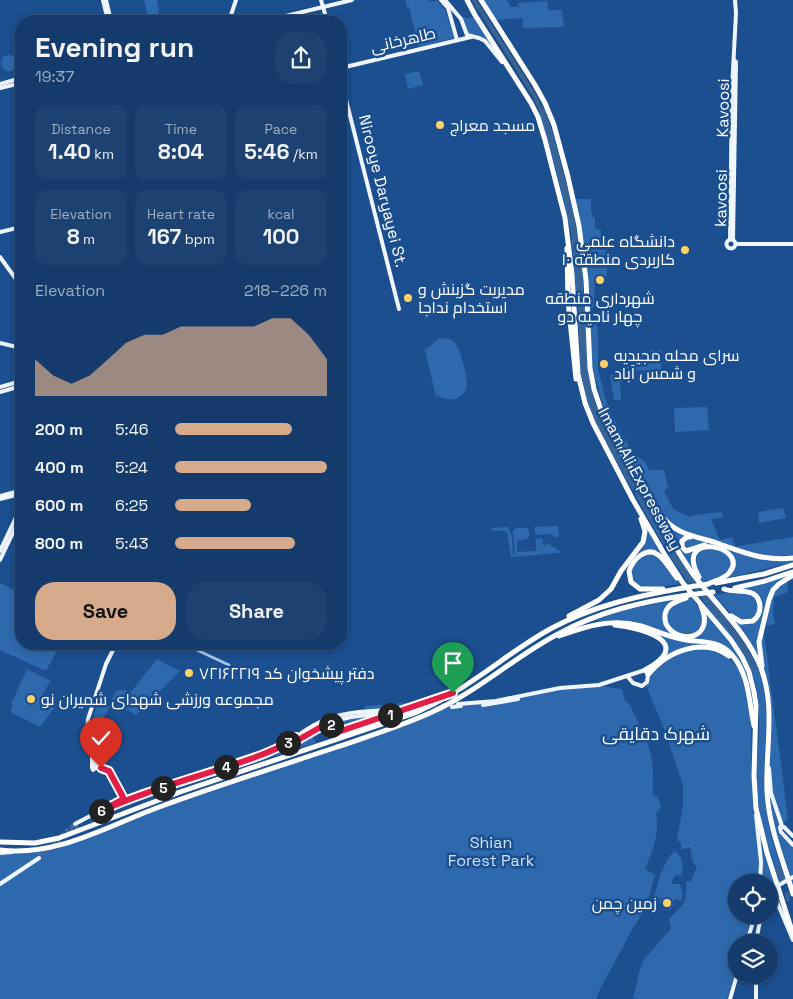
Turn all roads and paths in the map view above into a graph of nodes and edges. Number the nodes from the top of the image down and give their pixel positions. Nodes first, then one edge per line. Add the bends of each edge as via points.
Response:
1 (104, 0) edge
2 (236, 0) edge
3 (322, 0) edge
4 (352, 0) edge
5 (443, 0) edge
6 (467, 0) edge
7 (481, 0) edge
8 (735, 0) edge
9 (323, 7) junction
10 (108, 15) edge
11 (231, 15) edge
12 (290, 15) edge
13 (325, 15) edge
14 (462, 21) junction
15 (452, 24) junction
16 (471, 37) junction
17 (457, 40) junction
18 (347, 67) edge
19 (14, 82) joint
20 (0, 84) edge
21 (519, 84) junction
22 (0, 88) edge
23 (347, 104) edge
24 (733, 157) joint
25 (15, 228) edge
26 (0, 232) edge
27 (793, 244) edge
28 (0, 258) edge
29 (15, 278) edge
30 (399, 309) dead end
31 (0, 343) edge
32 (15, 347) edge
33 (15, 384) edge
34 (0, 388) edge
35 (15, 388) edge
36 (0, 392) edge
37 (641, 486) junction
38 (15, 493) edge
39 (0, 498) edge
40 (633, 500) junction
41 (15, 520) edge
42 (15, 529) edge
43 (693, 537) junction
44 (711, 546) junction
45 (0, 551) edge
46 (793, 558) edge
47 (0, 560) edge
48 (793, 565) edge
49 (793, 573) edge
50 (683, 585) junction
51 (705, 585) junction
52 (724, 589) junction
53 (689, 596) junction
54 (697, 599) junction
55 (720, 605) junction
56 (592, 625) junction
57 (550, 629) junction
58 (540, 644) junction
59 (113, 650) edge
60 (197, 650) edge
61 (229, 665) dead end
62 (739, 666) junction
63 (647, 672) junction
64 (627, 679) junction
65 (765, 681) junction
66 (453, 693) junction
67 (458, 704) tunnel mouth
68 (452, 707) tunnel mouth
69 (391, 711) dead end
70 (351, 715) junction
71 (337, 720) junction
72 (755, 731) junction
73 (297, 739) junction
74 (767, 751) junction
75 (92, 754) junction
76 (100, 760) junction
77 (92, 767) junction
78 (97, 768) junction
79 (756, 808) junction
80 (99, 812) junction
81 (782, 826) junction
82 (792, 836) edge
83 (0, 842) edge
84 (793, 844) edge
85 (0, 852) edge
86 (38, 857) tunnel mouth
87 (760, 874) edge
88 (792, 879) edge
89 (0, 883) edge
90 (778, 887) edge
91 (793, 894) edge
92 (778, 902) edge
93 (793, 934) edge
94 (793, 940) edge
95 (734, 984) edge
96 (756, 984) edge
97 (730, 999) edge
98 (756, 999) edge

1 - 10 main road
2 - 11 main road
3 - 9 main road
4 - 9 main road
5 - 14 main road
5 - 15 main road
6 - 21 highway
7 - 37 highway, Imam Ali Expressway via 538,90 554,125 582,244 592,380 606,423
8 - 24 main road, Kavoosi
9 - 12 main road
9 - 13 main road
14 - 15 main road
14 - 16 main road via 466,34
15 - 17 main road
16 - 17 main road, طاهرخانی
16 - 21 main road via 481,38 489,44
17 - 18 main road, طاهرخانی
19 - 20 main road
19 - 22 main road
21 - 40 highway, Imam Ali Expressway via 538,117 565,218 568,301 577,382 593,423
23 - 30 main road, Nirooye Daryayei St.
24 - 27 main road, kavoosi via 733,241
25 - 26 main road
28 - 29 main road
31 - 32 main road
33 - 34 main road
35 - 36 main road
37 - 43 highway via 667,523
37 - 51 highway, Imam Ali Expressway via 675,547
38 - 39 main road
40 - 50 highway, Imam Ali Expressway
40 - 57 highway via 644,529 640,547 611,589 599,600
41 - 45 main road
42 - 47 main road
43 - 44 highway via 682,541 686,551 703,545
43 - 46 highway via 748,554
44 - 51 highway via 699,550 693,559 693,567
44 - 51 highway via 727,552 732,565 727,575
48 - 51 highway
49 - 52 highway
49 - 65 highway via 773,590 762,624 759,642
50 - 50 highway via 637,588 629,580 629,571 638,556 654,552
50 - 51 highway, bridge
50 - 54 highway, Imam Ali Expressway
50 - 57 highway via 600,606
51 - 55 highway, Imam Ali Expressway
52 - 53 highway, bridge
52 - 55 highway via 750,591 758,600 760,610 753,621 741,622
53 - 54 highway via 672,603 665,611 666,624 678,634 694,635 704,627 704,614
53 - 58 highway via 638,603 602,614
54 - 72 highway, Imam Ali Expressway via 732,640 745,664 754,692
55 - 65 highway, Imam Ali Expressway via 749,645
56 - 58 highway
56 - 62 highway via 602,622 629,624 676,638 715,643 731,654
56 - 63 highway via 625,627 659,637 666,647 664,657
57 - 66 highway
58 - 85 highway via 445,706 417,719 167,804 66,844
59 - 75 main road via 88,719
60 - 61 street
62 - 63 highway via 722,652 699,647 679,652
62 - 72 highway via 748,691
63 - 64 main road
63 - 64 main road via 642,686
64 - 67 main road
64 - 68 main road via 601,687 559,690 504,702
65 - 74 highway, Imam Ali Expressway
66 - 71 main road via 335,732 332,725
66 - 83 highway via 415,713 172,795 59,838 35,843
69 - 70 main road
70 - 71 main road
70 - 73 main road via 336,716 315,725
71 - 73 main road
72 - 79 highway, Imam Ali Expressway
73 - 80 main road via 260,756
73 - 80 main road via 261,758 109,809 77,825
74 - 81 main road via 771,793
74 - 91 highway, Imam Ali Expressway via 769,811
75 - 76 main road
75 - 77 main road
76 - 77 main road
76 - 78 main road via 102,762
77 - 78 main road via 94,770
78 - 80 main road via 109,771 123,797
79 - 87 main road
79 - 93 highway, Imam Ali Expressway
81 - 82 main road
81 - 84 main road via 781,832
86 - 89 main road
88 - 90 main road, bridge
92 - 94 main road
95 - 97 main road
96 - 98 main road

